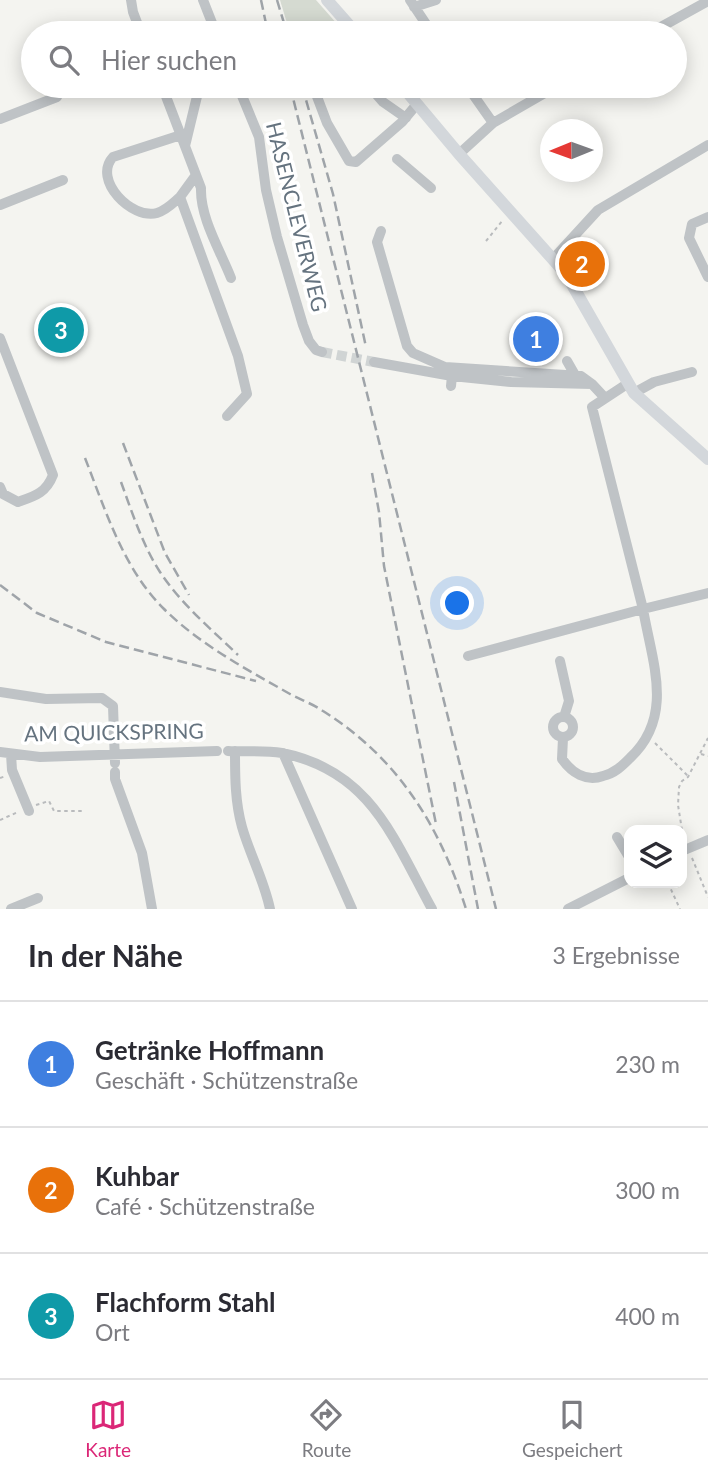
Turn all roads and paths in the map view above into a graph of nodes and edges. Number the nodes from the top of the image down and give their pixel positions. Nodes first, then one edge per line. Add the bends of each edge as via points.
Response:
1 (131, 0) edge
2 (203, 0) edge
3 (327, 0) edge
4 (436, 0) edge
5 (708, 1) edge
6 (412, 4) edge
7 (136, 21) edge
8 (211, 21) edge
9 (345, 21) edge
10 (424, 21) edge
11 (672, 21) edge
12 (55, 98) edge
13 (167, 98) edge
14 (196, 98) edge
15 (243, 98) edge
16 (318, 98) edge
17 (380, 98) edge
18 (412, 98) edge
19 (475, 98) edge
20 (536, 98) edge
21 (417, 104) junction
22 (406, 118) junction
23 (0, 120) edge
24 (493, 123) junction
25 (181, 135) junction
26 (708, 145) edge
27 (185, 146) junction
28 (459, 154) junction
29 (397, 159) dead end
30 (196, 175) junction
31 (63, 180) dead end
32 (431, 188) dead end
33 (180, 197) junction
34 (0, 205) edge
35 (511, 210) junction
36 (708, 217) edge
37 (381, 231) dead end
38 (486, 241) dead end
39 (554, 258) junction
40 (708, 277) edge
41 (231, 278) dead end
42 (0, 338) edge
43 (322, 352) tunnel mouth
44 (567, 361) dead end
45 (374, 362) tunnel mouth
46 (692, 372) dead end
47 (575, 375) junction
48 (592, 384) junction
49 (630, 389) junction
50 (605, 397) junction
51 (227, 416) dead end
52 (708, 459) edge
53 (0, 487) edge
54 (708, 593) edge
55 (643, 610) junction
56 (468, 656) dead end
57 (560, 661) dead end
58 (0, 692) edge
59 (649, 737) junction
60 (708, 738) edge
61 (227, 751) junction
62 (0, 752) edge
63 (283, 753) junction
64 (11, 754) junction
65 (700, 754) junction
66 (708, 756) edge
67 (115, 763) junction
68 (688, 777) junction
69 (29, 809) junction
70 (84, 811) dead end
71 (0, 820) edge
72 (681, 825) edge
73 (617, 837) dead end
74 (708, 840) edge
75 (687, 848) edge
76 (624, 849) edge
77 (687, 853) edge
78 (624, 881) edge
79 (670, 888) edge
80 (708, 897) edge
81 (38, 898) dead end
82 (11, 909) edge
83 (152, 909) edge
84 (270, 909) edge
85 (352, 909) edge
86 (432, 909) edge
87 (568, 909) edge
88 (680, 909) edge

1 - 7 street
2 - 8 street
3 - 9 main road
4 - 6 street
5 - 11 street
6 - 10 street
12 - 23 street
13 - 25 street
14 - 27 street
15 - 43 street, HASENCLEVERWEG via 259,136 266,190 303,325 309,341
16 - 22 street via 349,161 356,162
17 - 22 street
18 - 21 main road
19 - 24 street
20 - 24 street
21 - 22 street
21 - 28 main road
24 - 28 street
25 - 27 street
25 - 33 street via 113,157 107,166 110,184 120,198 141,213 159,213
26 - 39 street via 598,210
27 - 30 street
28 - 35 main road
29 - 32 street
30 - 33 street
30 - 41 street via 205,213
31 - 34 street
33 - 51 street via 238,356 247,394
35 - 38 path
35 - 39 main road
36 - 40 street via 692,224 689,238
37 - 47 street via 377,242 407,346 413,353 444,367
39 - 49 main road via 584,302
42 - 53 street via 53,475 37,496 18,502
44 - 47 street
45 - 48 street via 451,381
46 - 49 street
47 - 48 street
48 - 50 street
49 - 50 street
49 - 52 main road
50 - 55 street via 592,407
54 - 55 street
55 - 56 street
55 - 59 street via 659,694
57 - 59 street via 569,701 564,717 555,720 553,727 563,738 562,759 569,769 596,779 618,770
58 - 67 street via 46,699 102,698 113,706
59 - 68 path
60 - 65 path
61 - 63 street, AM QUICKSPRING
61 - 67 street, AM QUICKSPRING
61 - 84 street via 242,826
62 - 64 street, AM QUICKSPRING
63 - 85 street
63 - 86 street, AM QUICKSPRING via 320,764 364,796
64 - 67 street, AM QUICKSPRING
64 - 69 street, AM QUICKSPRING via 12,770
65 - 66 path
65 - 68 path
67 - 83 street via 115,779 142,853
68 - 72 path via 679,787
69 - 70 path via 49,801 54,811
69 - 71 path
73 - 76 street
74 - 75 street
77 - 80 path
78 - 87 street
79 - 88 path
81 - 82 street

